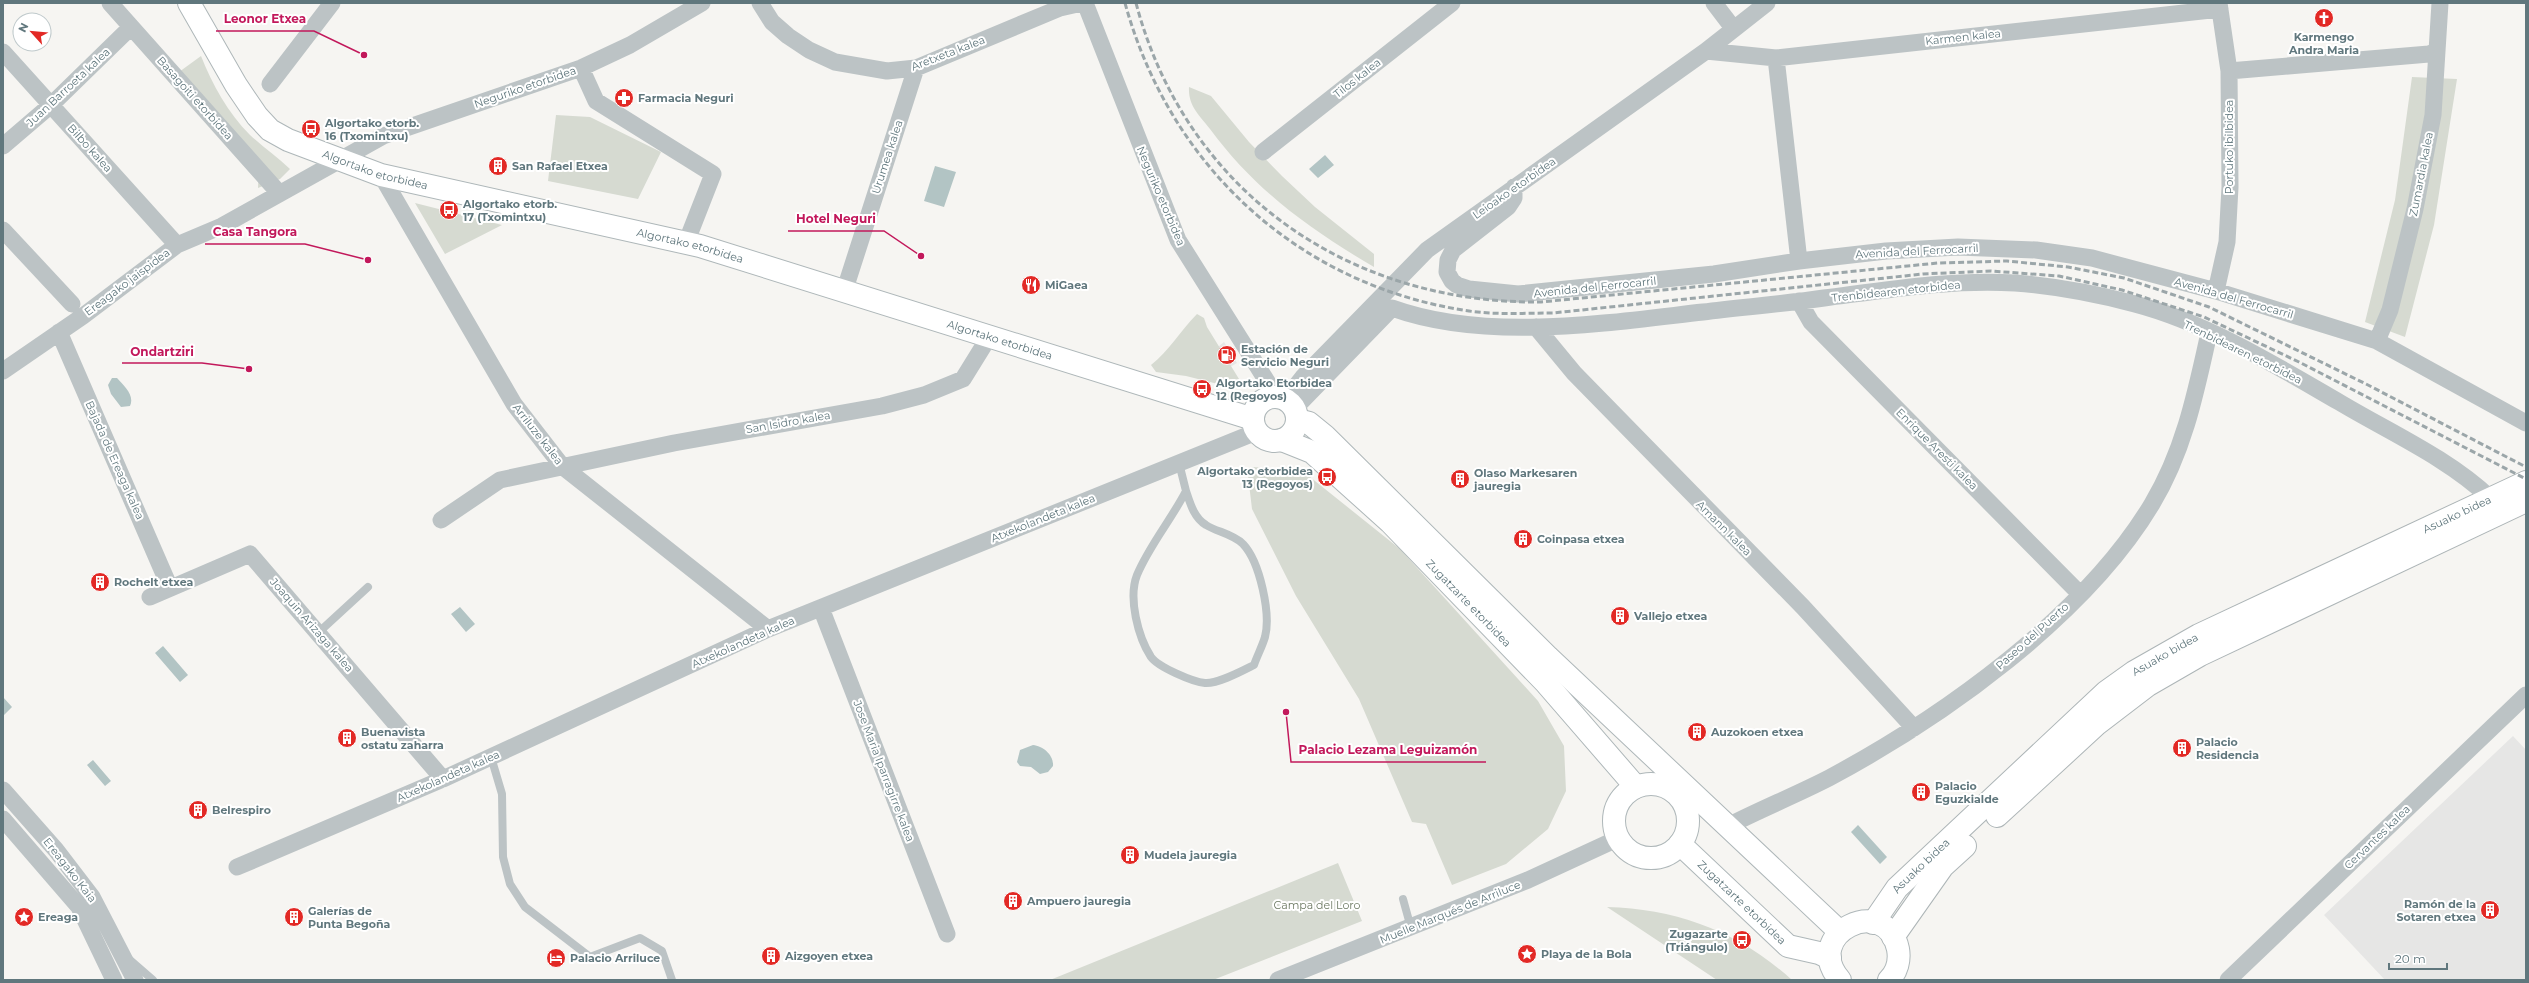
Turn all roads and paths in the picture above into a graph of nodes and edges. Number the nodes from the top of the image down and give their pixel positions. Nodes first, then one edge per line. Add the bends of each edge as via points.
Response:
1 (110, 3) edge
2 (189, 3) edge
3 (332, 3) edge
4 (702, 3) edge
5 (760, 3) edge
6 (1082, 3) edge
7 (1085, 3) edge
8 (1714, 3) edge
9 (1767, 3) edge
10 (2440, 3) edge
11 (1446, 4) edge
12 (2220, 6) edge
13 (131, 27) junction
14 (1733, 28) junction
15 (1706, 51) junction
16 (2437, 51) junction
17 (3, 52) edge
18 (1776, 58) junction
19 (581, 68) junction
20 (916, 68) junction
21 (2229, 72) junction
22 (270, 84) dead end
23 (51, 105) junction
24 (3, 146) edge
25 (1263, 152) dead end
26 (342, 160) junction
27 (381, 175) junction
28 (1514, 187) junction
29 (280, 193) junction
30 (3, 230) edge
31 (686, 243) junction
32 (177, 245) junction
33 (1799, 260) junction
34 (2216, 291) junction
35 (844, 292) junction
36 (1799, 301) junction
37 (72, 304) dead end
38 (1536, 327) junction
39 (59, 332) junction
40 (2209, 333) junction
41 (989, 337) junction
42 (2377, 341) junction
43 (3, 371) edge
44 (1287, 406) junction
45 (2526, 423) edge
46 (1255, 425) junction
47 (1282, 440) junction
48 (1179, 463) junction
49 (562, 466) junction
50 (2526, 482) edge
51 (1186, 491) junction
52 (2490, 498) junction
53 (2522, 507) edge
54 (441, 520) dead end
55 (170, 588) junction
56 (368, 588) dead end
57 (2080, 594) junction
58 (150, 597) dead end
59 (821, 608) junction
60 (768, 629) junction
61 (319, 632) junction
62 (2526, 695) edge
63 (1914, 728) junction
64 (1642, 745) junction
65 (492, 757) junction
66 (444, 779) junction
67 (1636, 787) junction
68 (3, 790) edge
69 (1678, 794) junction
70 (3, 819) edge
71 (1728, 826) junction
72 (1619, 838) junction
73 (1680, 844) junction
74 (237, 867) dead end
75 (1403, 899) dead end
76 (1873, 923) junction
77 (1411, 928) junction
78 (1840, 932) junction
79 (947, 934) dead end
80 (1893, 938) junction
81 (123, 954) junction
82 (1830, 958) junction
83 (114, 980) edge
84 (135, 980) edge
85 (153, 980) edge
86 (672, 980) edge
87 (1278, 980) edge
88 (1840, 980) edge
89 (1889, 980) edge
90 (2228, 980) edge

1 - 13 street, Basagoiti etorbidea
2 - 26 street, Algortako etorbidea via 236,85 270,130 288,140
3 - 22 street
4 - 19 street, Neguriko etorbidea via 630,46
5 - 20 street, Aretxeta kalea via 772,22 788,36 809,50 835,62 887,71
6 - 20 street, Aretxeta kalea via 1060,8
7 - 44 street, Neguriko etorbidea via 1178,240 1268,383
8 - 14 street
9 - 14 street, Leioako etorbidea
10 - 16 street, Zumardia kalea
11 - 25 street, Tilos kalea
12 - 18 street, Karmen kalea
12 - 21 street, Portuko ibilbidea
13 - 23 street, Juan Barroeta kalea
13 - 29 street, Basagoiti etorbidea
14 - 15 street, Leioako etorbidea
15 - 18 street, Karmen kalea
15 - 28 street, Leioako etorbidea
16 - 21 street via 2429,54
16 - 42 street, Zumardia kalea via 2433,115 2415,209 2390,310
17 - 23 street, Bilbo kalea
18 - 33 street
19 - 26 street, Neguriko etorbidea via 382,136
19 - 31 street via 596,102 713,174
20 - 35 street, Urumea kalea
21 - 34 street, Portuko ibilbidea via 2227,242
23 - 24 street, Juan Barroeta kalea
23 - 32 street, Bilbo kalea
26 - 27 street, Algortako etorbidea
26 - 29 street, Ereagako jaispidea
27 - 31 street, Algortako etorbidea
27 - 49 street, Arriluze kalea via 514,404
28 - 33 street, Avenida del Ferrocarril via 1514,198 1508,207 1453,250 1448,260 1447,272 1457,285 1469,289 1518,294 1714,274
28 - 44 street, Leioako etorbidea via 1427,250 1303,377
29 - 32 street, Ereagako jaispidea via 222,226
30 - 37 street
31 - 35 street, Algortako etorbidea
32 - 39 street, Ereagako jaispidea
33 - 34 street, Avenida del Ferrocarril via 1958,247 2036,250 2092,258
34 - 42 street, Avenida del Ferrocarril
35 - 41 street, Algortako etorbidea
36 - 38 street, Trenbidearen etorbidea via 1641,319
36 - 40 street, Trenbidearen etorbidea via 1930,286 2016,283 2138,305
36 - 57 street, Enrique Aresti kalea via 1811,322
38 - 44 street, Trenbidearen etorbidea via 1429,319 1392,308
38 - 63 street, Amann kalea via 1574,373 1803,607
39 - 43 street, Ereagako jaispidea
39 - 55 street, Bajada de Ereaga kalea
40 - 52 street, Trenbidearen etorbidea via 2297,378 2475,482
40 - 57 street, Paseo del Puerto via 2188,425 2152,503 2118,550
41 - 46 street, Algortako etorbidea
41 - 49 street, San Isidro kalea via 963,379 924,395 882,406
42 - 45 street, Avenida del Ferrocarril
44 - 46 street via 1261,402 1256,407
44 - 47 street via 1293,432
44 - 64 street, Zugatzarte etorbidea via 1326,436 1532,641
46 - 47 street via 1268,440
46 - 48 street, Atxekolandeta kalea
47 - 67 street, Zugatzarte etorbidea via 1312,452 1390,522 1545,682
48 - 51 lane
48 - 59 street, Atxekolandeta kalea
49 - 54 street, San Isidro kalea via 500,480
49 - 60 street, Arriluze kalea
50 - 52 street, Asuako bidea
51 - 51 lane via 1137,576 1134,606 1138,630 1152,658 1177,674 1206,683 1254,665 1265,636 1266,600 1258,572 1244,545 1205,524 1192,510
52 - 76 street, Asuako bidea via 2199,635 2134,672 2106,692 1897,888
53 - 80 street, Asuako bidea via 2200,655 2148,685 2097,724 1943,866
55 - 58 street, Joaquin Arizaga kalea
55 - 61 street, Joaquin Arizaga kalea via 250,554
56 - 61 lane
57 - 63 street, Paseo del Puerto via 1989,675
59 - 60 street, Atxekolandeta kalea
59 - 79 street, Jose Maria Iparragirre kalea
60 - 65 street, Atxekolandeta kalea
61 - 66 street, Joaquin Arizaga kalea
62 - 90 street, Cervantes kalea
63 - 71 street, Paseo del Puerto via 1830,777
64 - 69 street, Zugatzarte etorbidea via 1652,762
64 - 71 street, Zugatzarte etorbidea
65 - 66 street, Atxekolandeta kalea
65 - 86 lane via 502,794 503,857 510,884 526,907 590,957 640,938 662,951
66 - 74 street, Atxekolandeta kalea
67 - 69 street via 1651,783 1663,785
67 - 72 street via 1621,799 1616,809 1614,821
68 - 81 street, Ereagako Kaia via 56,850 92,897
69 - 71 street, Zugatzarte etorbidea
69 - 73 street via 1687,811 1688,824
70 - 83 street, Ereagako Kaia via 79,907
71 - 78 street, Zugatzarte etorbidea
72 - 73 street via 1631,852 1643,857 1655,858 1668,854
72 - 77 street, Muelle Marqués de Arriluce via 1528,880
73 - 82 street, Zugatzarte etorbidea via 1788,946
75 - 77 lane
76 - 78 street via 1860,921
76 - 80 street via 1882,926
77 - 87 street, Muelle Marqués de Arriluce
78 - 82 street via 1833,941
80 - 89 street via 1899,954 1898,966
81 - 84 street, Ereagako Kaia
81 - 85 lane
82 - 88 street via 1835,974

